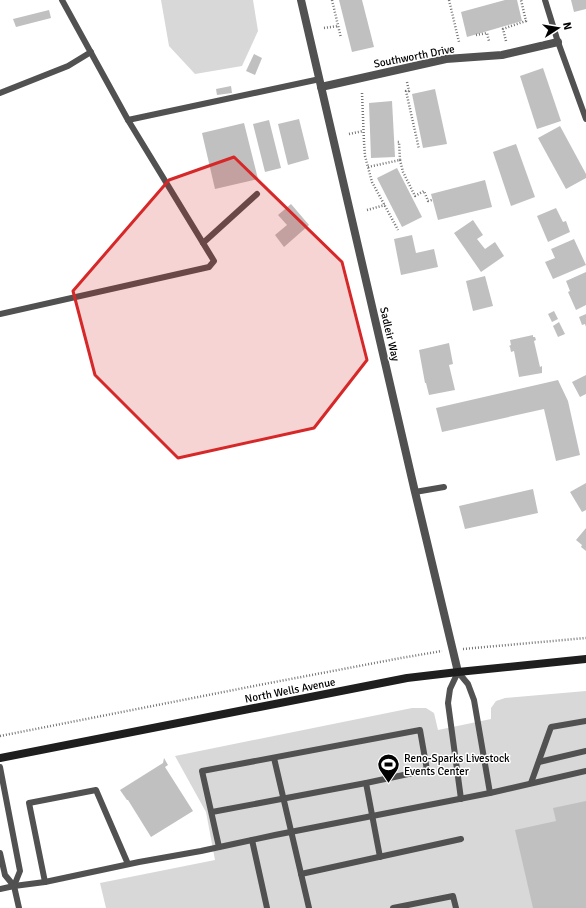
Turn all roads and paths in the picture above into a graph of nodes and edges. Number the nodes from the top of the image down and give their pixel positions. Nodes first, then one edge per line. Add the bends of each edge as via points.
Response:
1 (62, 0) edge
2 (301, 0) edge
3 (332, 0) edge
4 (449, 0) edge
5 (521, 0) edge
6 (544, 0) edge
7 (338, 26) junction
8 (324, 28) dead end
9 (476, 34) dead end
10 (341, 38) dead end
11 (506, 40) dead end
12 (489, 41) dead end
13 (459, 42) dead end
14 (558, 42) junction
15 (91, 52) junction
16 (407, 82) dead end
17 (321, 83) junction
18 (0, 93) edge
19 (362, 93) dead end
20 (586, 119) edge
21 (128, 120) junction
22 (363, 131) junction
23 (349, 134) dead end
24 (396, 142) dead end
25 (420, 149) dead end
26 (400, 160) junction
27 (368, 167) junction
28 (258, 194) dead end
29 (432, 200) dead end
30 (384, 205) junction
31 (367, 210) dead end
32 (398, 230) dead end
33 (203, 243) junction
34 (0, 314) edge
35 (444, 487) dead end
36 (415, 492) junction
37 (586, 638) edge
38 (453, 650) junction
39 (586, 659) edge
40 (458, 672) junction
41 (586, 721) edge
42 (0, 736) edge
43 (586, 752) edge
44 (0, 758) edge
45 (274, 758) junction
46 (539, 762) junction
47 (0, 767) edge
48 (586, 772) edge
49 (366, 782) junction
50 (531, 783) junction
51 (490, 793) junction
52 (284, 798) junction
53 (461, 798) junction
54 (212, 812) junction
55 (372, 815) junction
56 (292, 831) junction
57 (461, 839) dead end
58 (252, 840) junction
59 (220, 847) junction
60 (0, 853) edge
61 (380, 857) junction
62 (128, 864) junction
63 (301, 874) junction
64 (45, 882) junction
65 (14, 886) junction
66 (0, 889) edge
67 (19, 908) edge
68 (267, 908) edge
69 (309, 908) edge
70 (393, 908) edge
71 (456, 908) edge

1 - 15 lane
2 - 17 street, Sadleir Way
3 - 7 path
4 - 13 path
5 - 11 path via 526,21 503,29
6 - 14 lane
7 - 8 path
7 - 10 path
9 - 12 path via 487,33
14 - 17 street, Southworth Drive via 502,55 446,59
14 - 20 lane
15 - 18 lane via 68,66
15 - 21 lane
16 - 25 path via 409,90 406,91
17 - 21 lane
17 - 36 street, Sadleir Way
19 - 22 path
21 - 33 lane
22 - 23 path
22 - 27 path
24 - 26 path via 399,142
26 - 27 path
26 - 29 path via 415,196 424,191 428,201
27 - 30 path via 372,182
28 - 33 lane
30 - 31 path
30 - 32 path
33 - 34 lane via 214,261 209,267
35 - 36 lane
36 - 38 street, Sadleir Way
37 - 38 path
38 - 40 street, Sadleir Way
38 - 42 path via 379,662
39 - 40 main road, North Wells Avenue
40 - 44 main road, North Wells Avenue via 407,678
40 - 51 lane via 468,684 474,700
40 - 53 lane via 450,689 448,702
41 - 46 lane via 551,727
43 - 46 lane
45 - 49 lane via 420,730 427,770
45 - 52 lane
45 - 54 lane via 202,771
46 - 50 lane
47 - 65 lane via 20,871
48 - 50 lane
49 - 52 lane
49 - 55 lane
50 - 51 lane
51 - 53 lane
52 - 54 lane
52 - 56 lane
53 - 55 lane
54 - 59 lane
55 - 56 lane
55 - 61 lane
56 - 58 lane
56 - 63 lane
57 - 61 lane
58 - 59 lane
58 - 68 lane
59 - 62 lane
60 - 65 lane via 5,875
61 - 63 lane
62 - 64 lane
62 - 64 lane via 96,790 29,803
63 - 69 lane
64 - 65 lane
65 - 66 lane
65 - 67 lane
70 - 71 lane via 453,896

